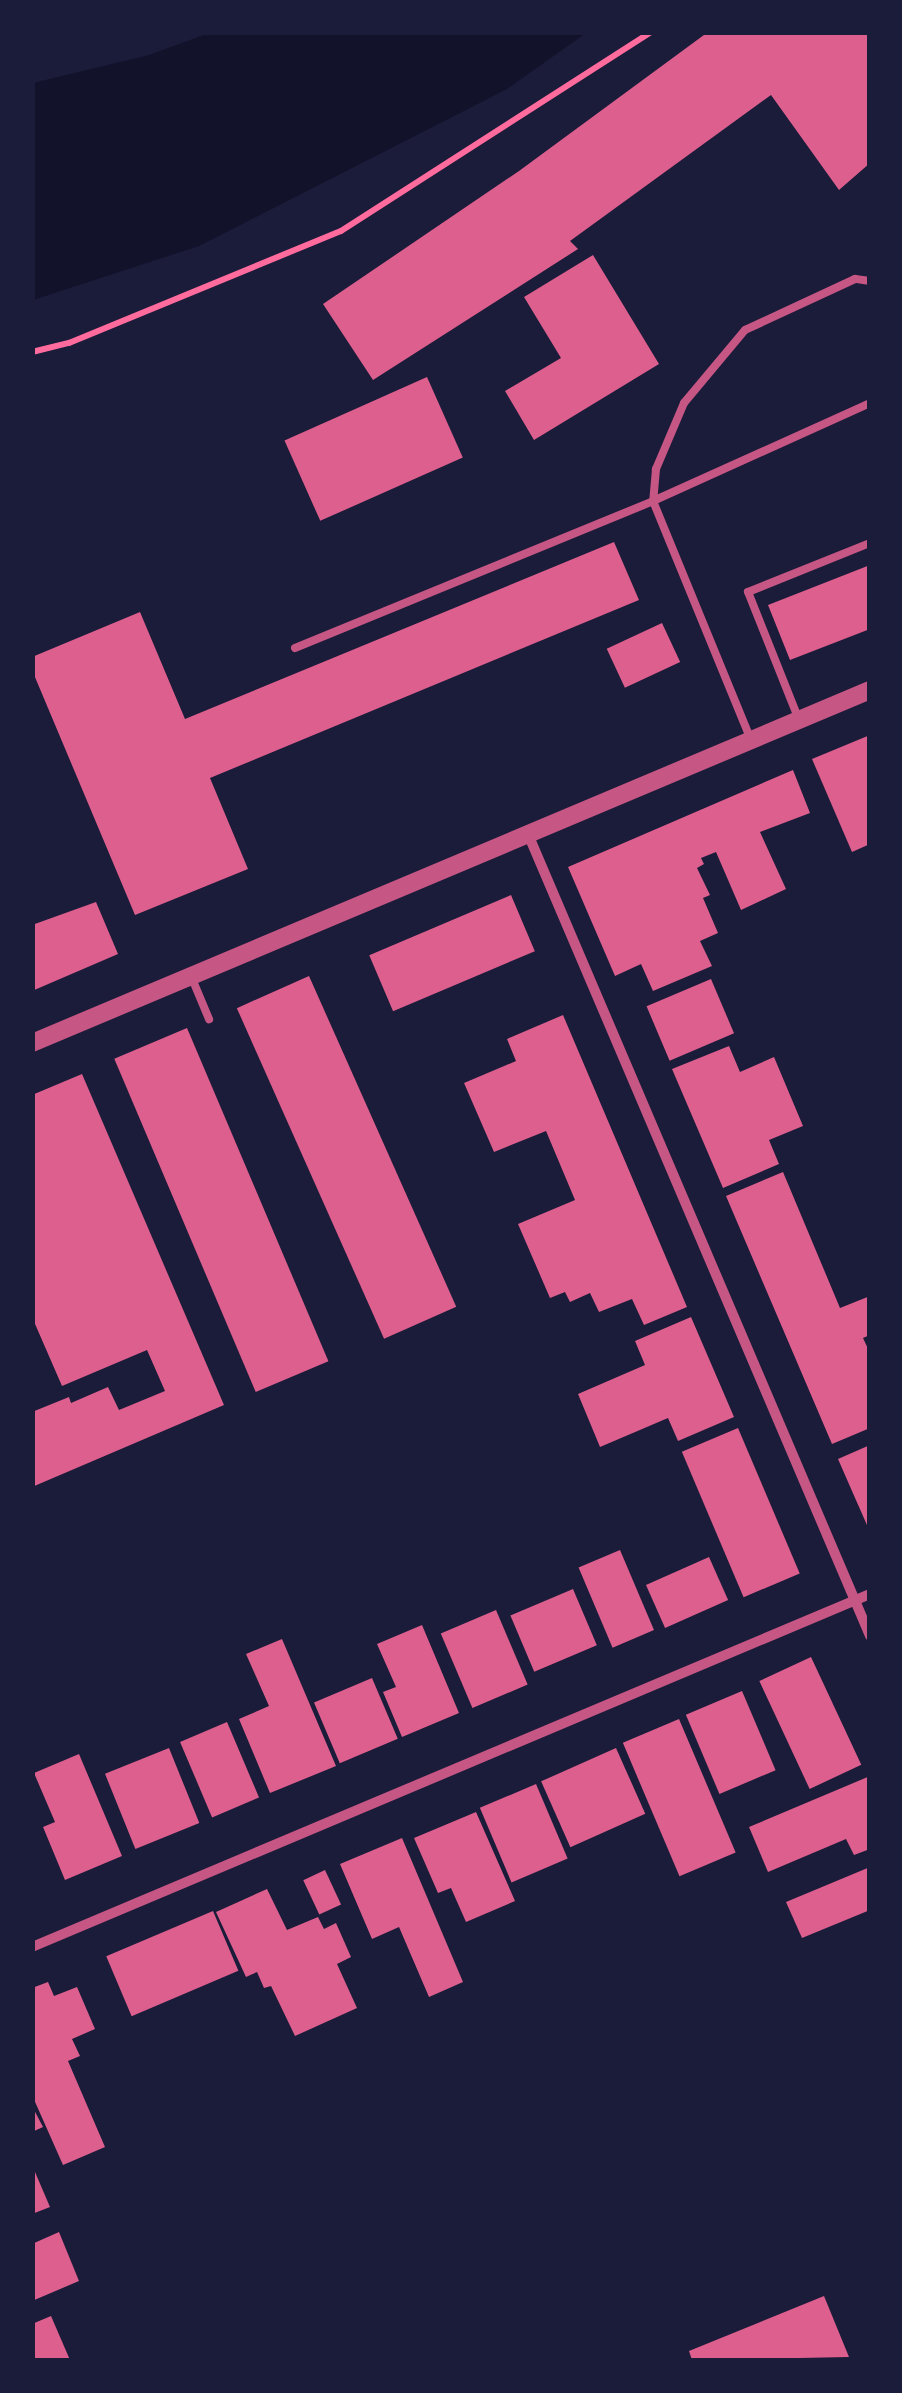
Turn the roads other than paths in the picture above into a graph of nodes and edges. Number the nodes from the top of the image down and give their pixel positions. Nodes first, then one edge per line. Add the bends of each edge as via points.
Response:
1 (870, 281) edge
2 (870, 403) edge
3 (653, 501) junction
4 (870, 543) edge
5 (295, 648) dead end
6 (870, 690) edge
7 (799, 720) junction
8 (750, 740) junction
9 (528, 834) junction
10 (191, 976) junction
11 (209, 1019) dead end
12 (32, 1043) edge
13 (870, 1594) edge
14 (854, 1600) junction
15 (870, 1636) edge
16 (32, 1947) edge

1 - 3 lane via 855,279 745,330 684,403 656,469
2 - 3 lane
3 - 5 lane
3 - 8 lane
4 - 7 lane via 748,592
6 - 7 street
7 - 8 street
8 - 9 street
9 - 10 street
9 - 14 street
10 - 11 lane
10 - 12 street
13 - 14 street
14 - 15 street
14 - 16 street

